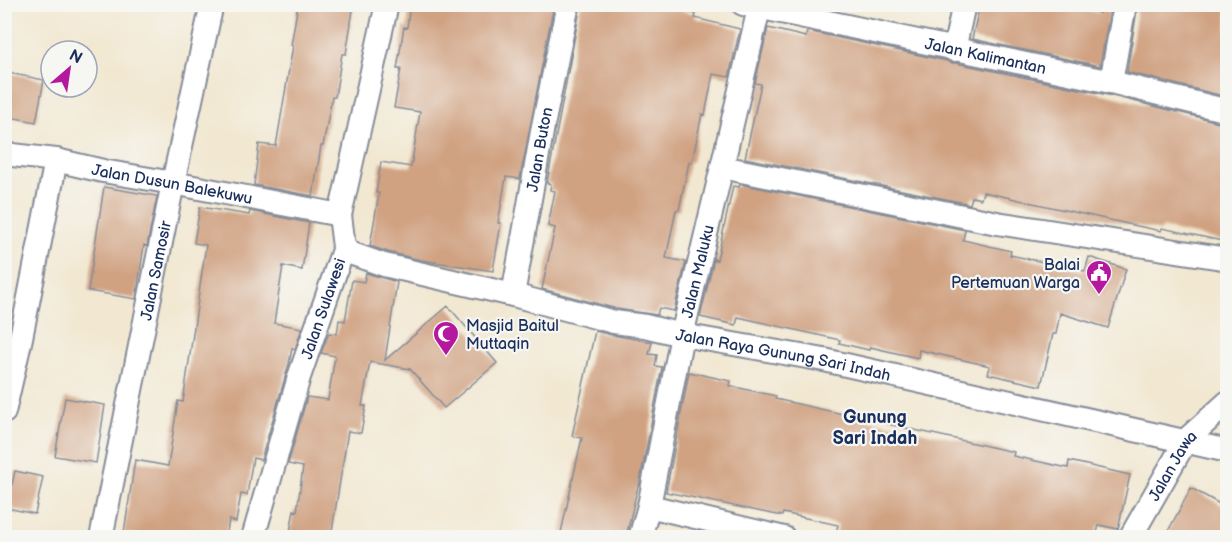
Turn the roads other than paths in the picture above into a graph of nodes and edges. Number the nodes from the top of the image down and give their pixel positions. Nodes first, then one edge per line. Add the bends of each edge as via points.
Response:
1 (212, 4) edge
2 (387, 4) edge
3 (568, 4) edge
4 (964, 4) edge
5 (1125, 4) edge
6 (754, 6) edge
7 (954, 50) junction
8 (1111, 82) junction
9 (1227, 111) edge
10 (4, 154) edge
11 (56, 160) junction
12 (722, 167) junction
13 (173, 183) junction
14 (340, 215) junction
15 (344, 247) junction
16 (1227, 259) edge
17 (513, 295) junction
18 (682, 335) junction
19 (1227, 402) edge
20 (4, 412) edge
21 (1186, 440) junction
22 (1227, 451) edge
23 (649, 506) junction
24 (101, 537) edge
25 (253, 537) edge
26 (640, 537) edge
27 (784, 537) edge
28 (1130, 537) edge

1 - 13 street, Jalan Samosir
2 - 14 street, Jalan Sulawesi
3 - 17 street, Jalan Buton
4 - 7 street
5 - 8 street
6 - 7 street, Jalan Kalimantan
6 - 12 street, Jalan Maluku
7 - 8 street, Jalan Kalimantan
8 - 9 street, Jalan Kalimantan
10 - 11 street, Jalan Dusun Balekuwu
11 - 13 street, Jalan Dusun Balekuwu
11 - 20 street
12 - 16 street via 997,223
12 - 18 street, Jalan Maluku
13 - 14 street, Jalan Dusun Balekuwu
13 - 24 street, Jalan Samosir
14 - 15 street, Jalan Sulawesi
15 - 17 street, Jalan Raya Gunung Sari Indah via 384,265
15 - 25 street, Jalan Sulawesi via 299,377
17 - 18 street, Jalan Raya Gunung Sari Indah via 614,322
18 - 21 street, Jalan Raya Gunung Sari Indah via 824,360
18 - 23 street, Jalan Maluku
19 - 21 street, Jalan Jawa
21 - 22 street, Jalan Raya Gunung Sari Indah
21 - 28 street, Jalan Jawa
23 - 26 street, Jalan Maluku
23 - 27 street

